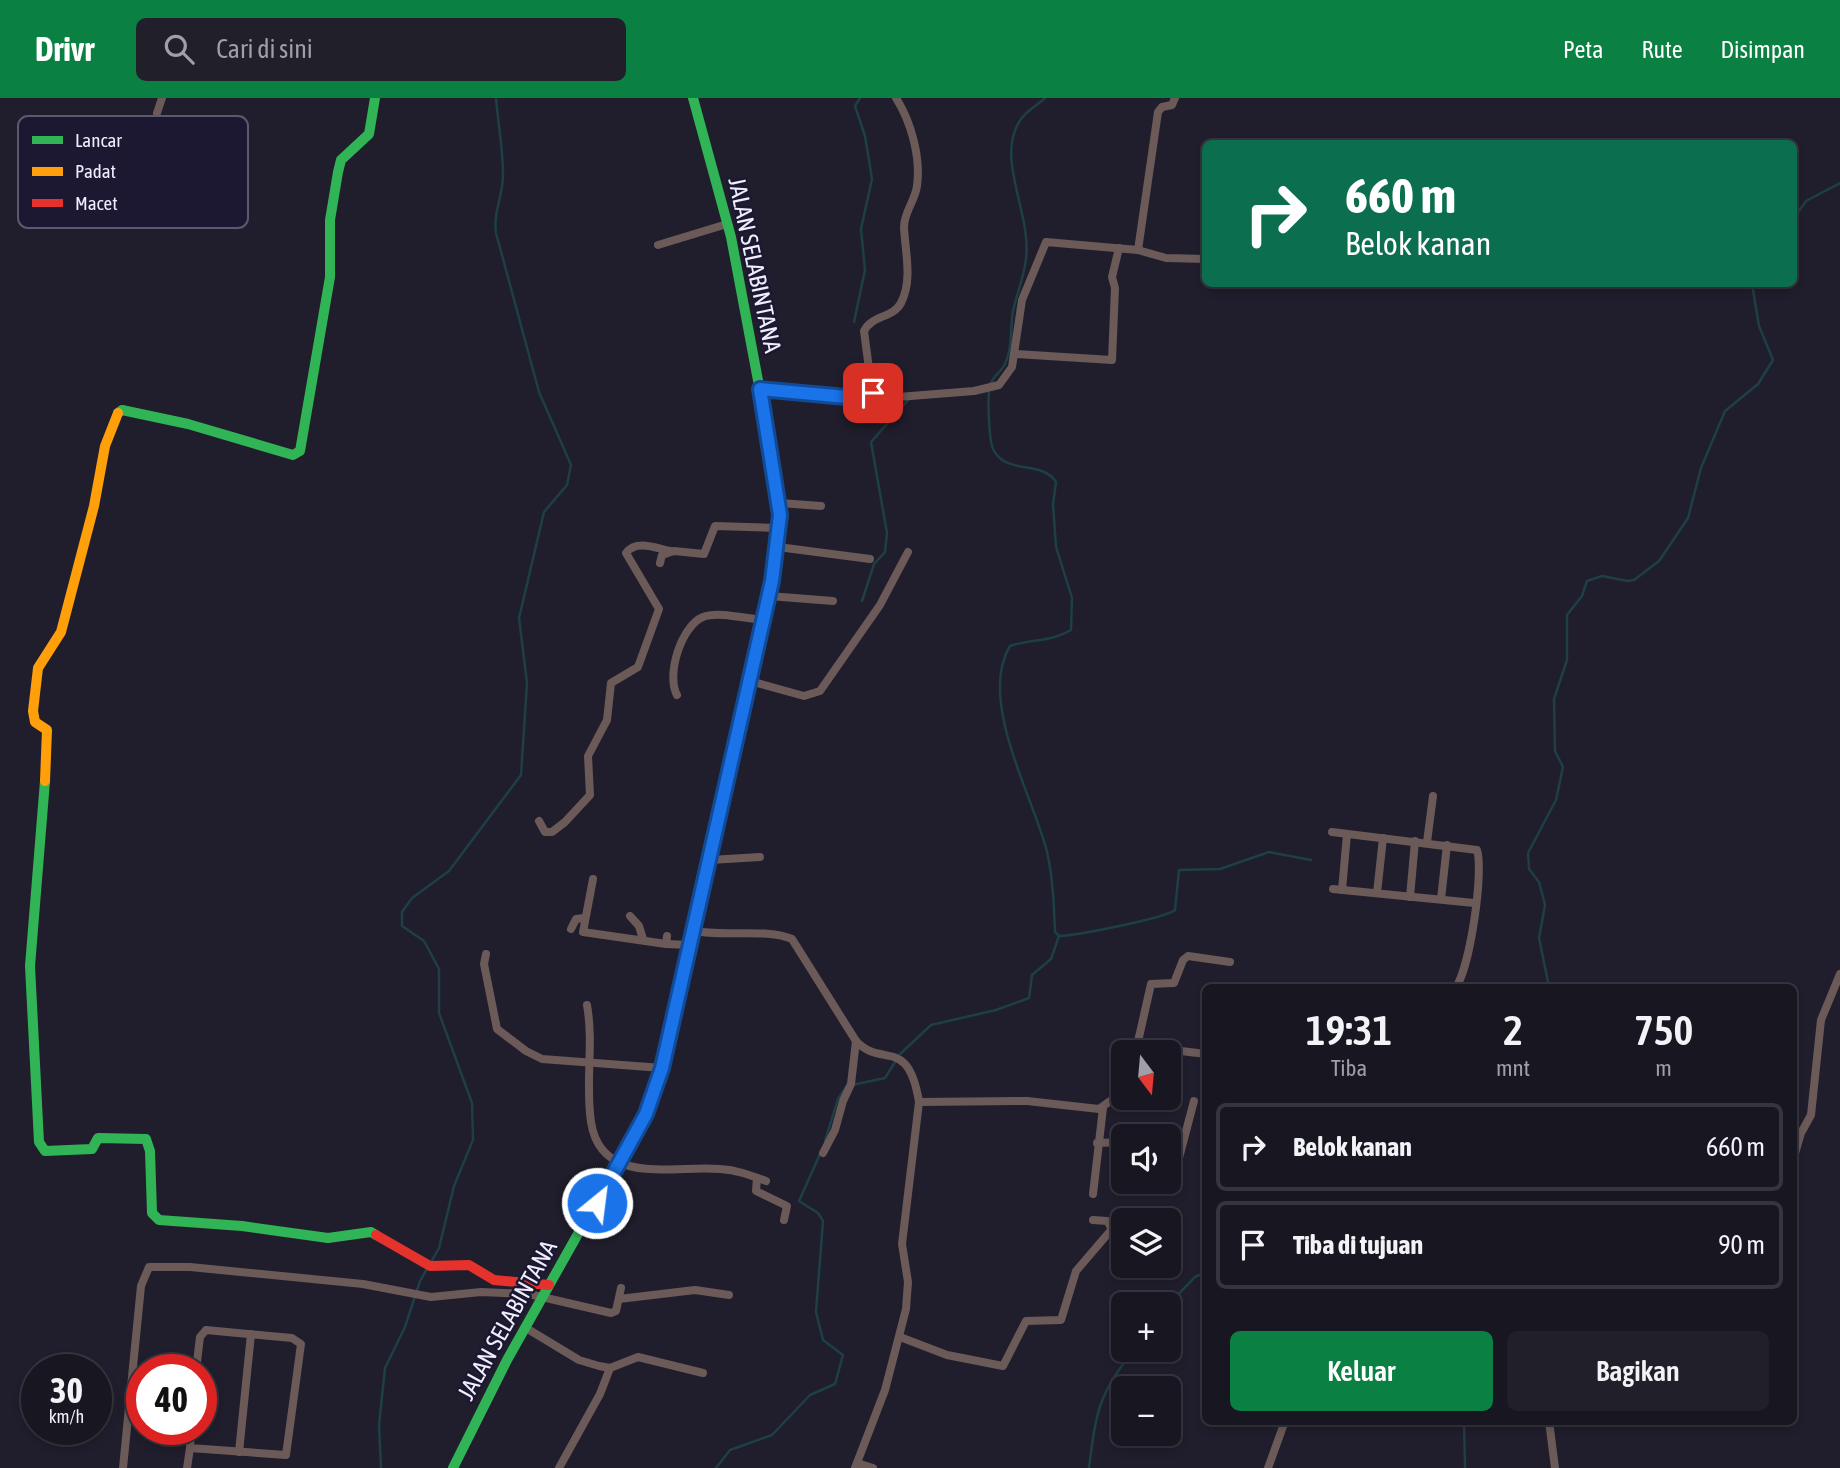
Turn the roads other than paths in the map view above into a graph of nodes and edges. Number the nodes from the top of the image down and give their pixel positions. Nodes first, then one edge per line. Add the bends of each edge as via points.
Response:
1 (162, 98) edge
2 (375, 98) edge
3 (693, 98) edge
4 (895, 98) edge
5 (1175, 98) edge
6 (157, 113) dead end
7 (727, 224) junction
8 (658, 245) dead end
9 (1119, 248) junction
10 (1138, 250) junction
11 (1202, 259) edge
12 (1016, 354) junction
13 (760, 389) junction
14 (873, 399) junction
15 (780, 503) junction
16 (821, 506) dead end
17 (780, 528) junction
18 (778, 547) junction
19 (670, 551) junction
20 (908, 552) dead end
21 (870, 559) dead end
22 (660, 563) dead end
23 (769, 596) junction
24 (833, 601) dead end
25 (763, 620) junction
26 (750, 681) junction
27 (677, 695) dead end
28 (1433, 796) dead end
29 (539, 821) dead end
30 (1332, 832) dead end
31 (1348, 834) junction
32 (1382, 838) junction
33 (1415, 841) junction
34 (1427, 842) junction
35 (1447, 845) junction
36 (760, 857) dead end
37 (710, 860) junction
38 (593, 878) dead end
39 (1377, 893) junction
40 (1410, 897) junction
41 (1441, 900) junction
42 (1474, 903) junction
43 (630, 916) dead end
44 (584, 918) junction
45 (571, 929) dead end
46 (695, 931) junction
47 (643, 940) junction
48 (691, 946) junction
49 (485, 954) dead end
50 (1230, 961) dead end
51 (1840, 974) edge
52 (1457, 984) edge
53 (1836, 996) edge
54 (587, 1005) dead end
55 (1135, 1040) edge
56 (856, 1041) junction
57 (1181, 1052) edge
58 (1202, 1054) edge
59 (590, 1061) junction
60 (662, 1068) junction
61 (1194, 1101) dead end
62 (919, 1102) junction
63 (1111, 1102) edge
64 (1103, 1108) junction
65 (1183, 1141) joint
66 (1111, 1142) edge
67 (1097, 1143) junction
68 (1797, 1147) edge
69 (1181, 1149) edge
70 (823, 1153) dead end
71 (619, 1164) junction
72 (1093, 1194) dead end
73 (784, 1220) dead end
74 (1093, 1220) dead end
75 (549, 1285) junction
76 (621, 1288) dead end
77 (729, 1294) dead end
78 (542, 1297) junction
79 (620, 1299) junction
80 (526, 1328) junction
81 (251, 1334) junction
82 (900, 1337) junction
83 (135, 1354) edge
84 (199, 1354) edge
85 (610, 1368) junction
86 (703, 1373) dead end
87 (1284, 1425) edge
88 (1550, 1425) edge
89 (126, 1439) edge
90 (190, 1445) edge
91 (190, 1448) junction
92 (239, 1452) junction
93 (856, 1466) edge
94 (123, 1468) edge
95 (187, 1468) edge
96 (453, 1468) edge
97 (559, 1468) edge
98 (873, 1468) edge
99 (1268, 1468) edge
100 (1555, 1468) edge

1 - 6 street
2 - 75 street via 369,134 341,160 338,172 330,220 330,276 300,451 290,455 188,424 122,410 116,414 105,446 61,632 39,664 33,711 35,722 50,738 30,966 39,1142 45,1151 83,1152 92,1149 98,1138 146,1139 152,1213 159,1220 328,1238 371,1232 430,1266 469,1265 494,1280
3 - 7 street, JALAN SELABINTANA
4 - 14 street via 912,135 917,186 905,221 904,297 897,310 876,318 864,331
5 - 10 street via 1158,112
7 - 8 street
7 - 13 street, JALAN SELABINTANA
9 - 10 street
9 - 12 street via 1044,244 1022,300
9 - 12 street via 1112,277 1112,360
10 - 11 street via 1166,258
12 - 14 street via 1006,377 991,388
13 - 14 street
13 - 15 street, JALAN SELABINTANA
15 - 16 street
15 - 17 street, JALAN SELABINTANA
17 - 18 street, JALAN SELABINTANA
17 - 19 street via 715,526 704,554
18 - 21 street
18 - 23 street, JALAN SELABINTANA
19 - 22 street via 662,555
19 - 29 street via 639,546 626,553 656,601 656,618 638,667 611,682 607,720 588,756 592,786 588,799 552,832 542,831
20 - 26 street via 880,606 820,691 804,696
23 - 24 street
23 - 25 street, JALAN SELABINTANA
25 - 26 street, JALAN SELABINTANA
25 - 27 street via 707,616 696,622 671,672
26 - 37 street, JALAN SELABINTANA
28 - 34 street
30 - 31 street
31 - 32 street
31 - 39 street via 1337,890
32 - 33 street
32 - 39 street
33 - 34 street
33 - 40 street
34 - 35 street
35 - 41 street
35 - 42 street via 1477,850
36 - 37 street
37 - 46 street, JALAN SELABINTANA
38 - 44 street
39 - 40 street
40 - 41 street
41 - 42 street
42 - 52 street via 1468,961
43 - 47 street
44 - 45 street via 576,919
44 - 47 street via 584,933
46 - 48 street, JALAN SELABINTANA
46 - 56 street via 793,939
47 - 48 street via 667,939
48 - 60 street, JALAN SELABINTANA
49 - 59 street via 490,1002 501,1035 542,1059
50 - 55 street via 1188,956 1182,960 1174,984 1151,984
51 - 53 street
53 - 68 street via 1819,1030 1811,1115
54 - 59 street
56 - 62 street via 905,1064
56 - 70 street via 851,1084
57 - 58 street
59 - 60 street
59 - 71 street via 592,1129 601,1151
60 - 71 street, JALAN SELABINTANA via 646,1114
61 - 65 street
62 - 64 street via 1027,1101
62 - 82 street via 902,1244 908,1290
63 - 64 street
64 - 67 street
65 - 69 street
66 - 67 street
67 - 72 street
71 - 73 street via 647,1170 718,1168 748,1173 762,1180 756,1191 787,1206
71 - 75 street, JALAN SELABINTANA
74 - 82 street via 1107,1221 1112,1229 1076,1271 1062,1318 1026,1321 1003,1366 947,1355
75 - 78 street, JALAN SELABINTANA
76 - 79 street
77 - 79 street via 695,1290
78 - 79 street via 611,1313
78 - 80 street, JALAN SELABINTANA
78 - 83 street via 481,1292 431,1297 380,1286 153,1265 143,1274
80 - 85 street via 579,1360
80 - 96 street, JALAN SELABINTANA
81 - 84 street via 204,1331
81 - 92 street
81 - 92 street via 296,1339 302,1349 288,1453
82 - 93 street
85 - 86 street via 638,1357
85 - 97 street
87 - 99 street
88 - 100 street
89 - 94 street
90 - 91 street
91 - 92 street
91 - 95 street
93 - 98 street

